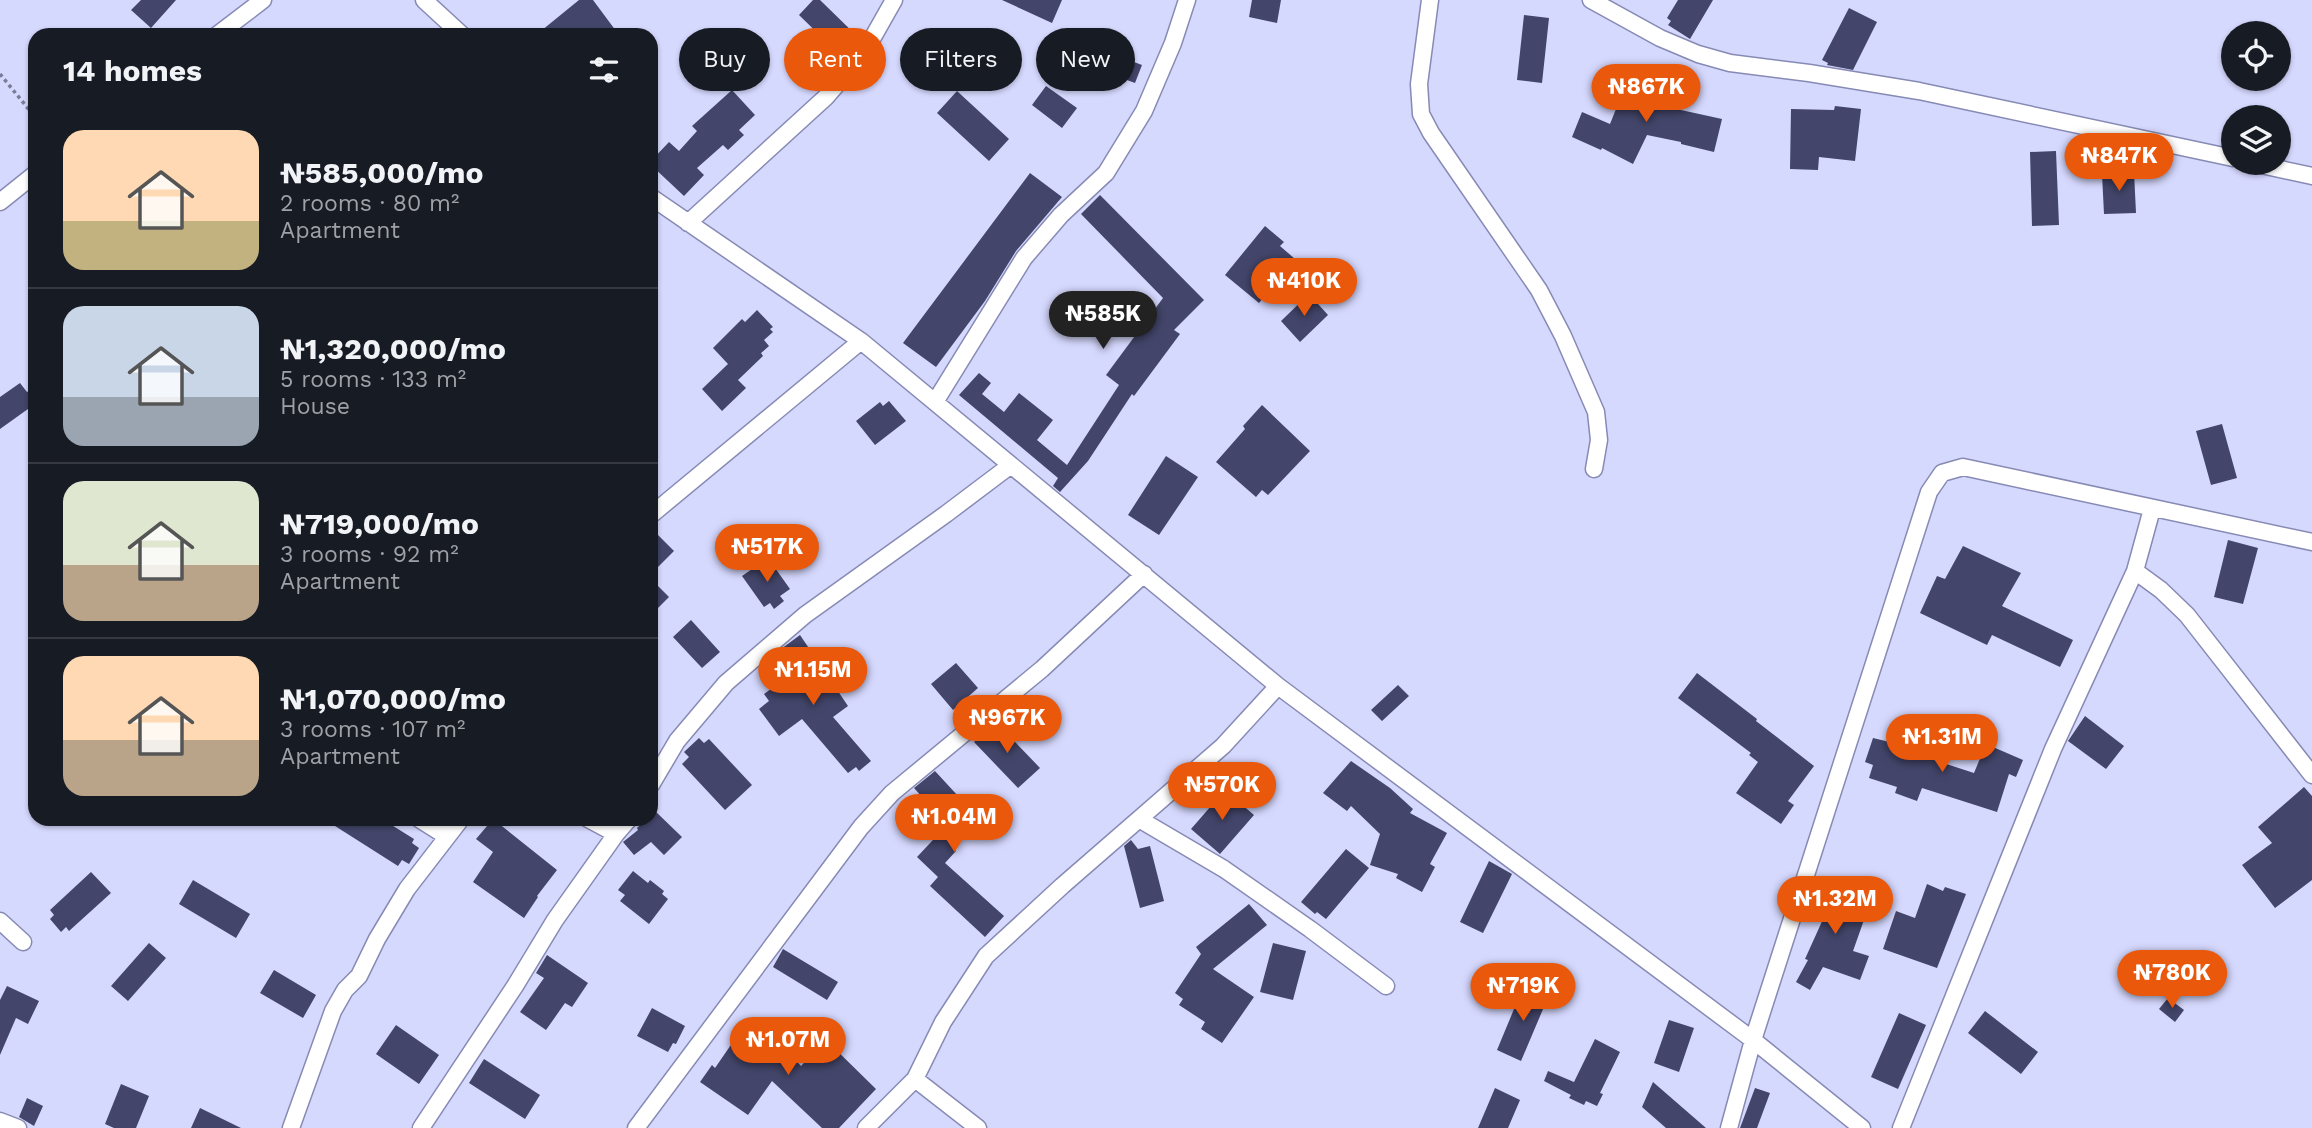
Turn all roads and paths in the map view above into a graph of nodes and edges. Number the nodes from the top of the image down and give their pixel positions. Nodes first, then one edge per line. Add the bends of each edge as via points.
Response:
1 (263, 0) edge
2 (424, 0) edge
3 (894, 0) edge
4 (1187, 0) edge
5 (1430, 0) edge
6 (1591, 0) edge
7 (226, 28) edge
8 (454, 28) edge
9 (0, 74) edge
10 (28, 108) edge
11 (2221, 155) edge
12 (2291, 171) edge
13 (2312, 176) edge
14 (28, 180) edge
15 (0, 202) edge
16 (658, 202) edge
17 (688, 223) junction
18 (862, 341) junction
19 (935, 402) junction
20 (1011, 465) junction
21 (1594, 468) dead end
22 (658, 508) edge
23 (2152, 509) junction
24 (2312, 542) edge
25 (2135, 571) junction
26 (1144, 574) junction
27 (1278, 686) junction
28 (658, 773) edge
29 (2312, 775) edge
30 (1139, 819) junction
31 (430, 826) edge
32 (455, 826) edge
33 (601, 826) edge
34 (623, 826) edge
35 (616, 834) junction
36 (446, 836) junction
37 (0, 921) edge
38 (23, 942) dead end
39 (1386, 986) dead end
40 (1752, 1040) junction
41 (915, 1079) junction
42 (0, 1121) edge
43 (18, 1128) edge
44 (290, 1128) edge
45 (421, 1128) edge
46 (636, 1128) edge
47 (866, 1128) edge
48 (978, 1128) edge
49 (1729, 1128) edge
50 (1862, 1128) edge
51 (1901, 1128) edge

1 - 7 street
2 - 8 street
3 - 17 street via 864,53 826,97
4 - 19 street via 1144,111 1106,173 1024,258
5 - 21 street via 1419,85 1421,114 1539,290 1563,336 1596,412 1599,440
6 - 11 street via 1660,38 1730,63 1919,91
9 - 10 path
12 - 13 street
14 - 15 street
16 - 17 street
17 - 18 street
18 - 19 street
18 - 22 street
19 - 20 street
20 - 26 street
20 - 28 street via 805,615 736,674 677,741
23 - 24 street
23 - 25 street
23 - 40 street via 1963,467 1942,473 1929,492
25 - 29 street via 2187,615
25 - 51 street via 2053,749
26 - 27 street
26 - 46 street via 1042,669 892,793 860,827
27 - 30 street via 1223,746
27 - 40 street
30 - 39 street via 1311,929
30 - 41 street via 986,956 943,1022
31 - 36 street
32 - 36 street
33 - 35 street
34 - 35 street
35 - 45 street
36 - 44 street via 407,889 359,976 332,1011
37 - 38 street
40 - 49 street
40 - 50 street
41 - 47 street
41 - 48 street
42 - 43 street

